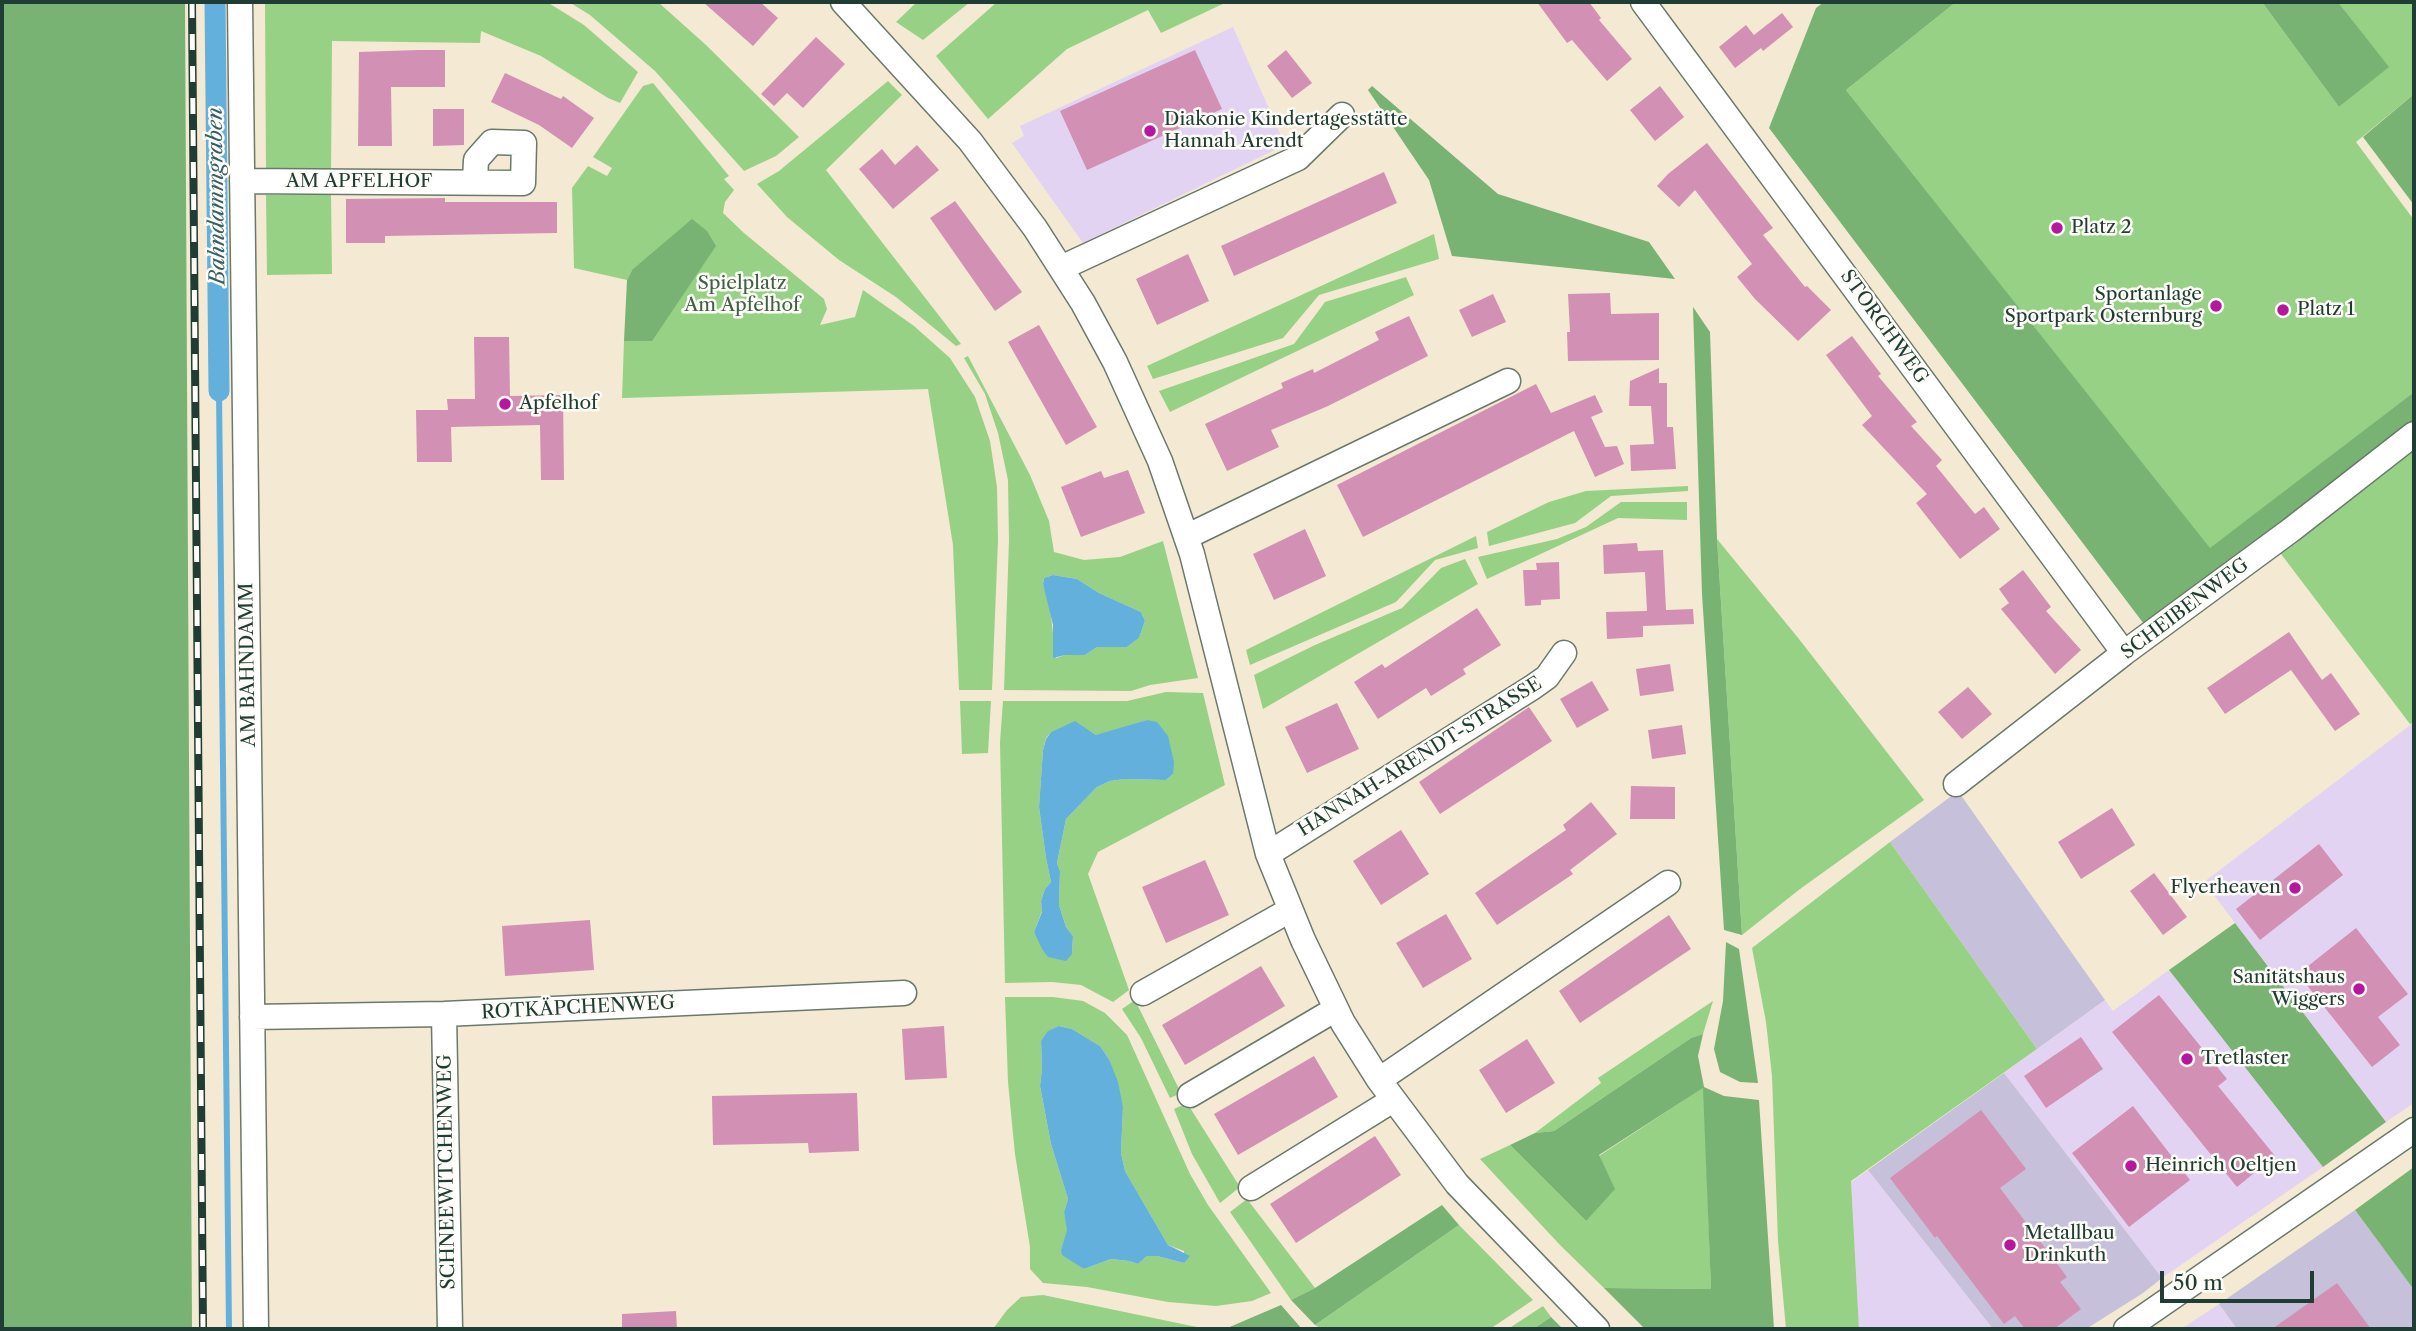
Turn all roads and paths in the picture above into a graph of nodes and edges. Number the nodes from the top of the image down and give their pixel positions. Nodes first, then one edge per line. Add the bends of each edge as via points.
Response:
1 (240, 2) edge
2 (843, 2) edge
3 (1643, 2) edge
4 (1342, 115) dead end
5 (242, 181) junction
6 (475, 182) dead end
7 (1061, 268) junction
8 (1508, 381) dead end
9 (2414, 434) edge
10 (1186, 537) junction
11 (1564, 653) dead end
12 (2124, 653) junction
13 (1956, 784) dead end
14 (1268, 854) junction
15 (1668, 883) dead end
16 (1290, 910) junction
17 (904, 993) dead end
18 (1143, 993) dead end
19 (1336, 1009) junction
20 (444, 1014) junction
21 (252, 1017) junction
22 (1378, 1080) junction
23 (1190, 1095) dead end
24 (1393, 1100) junction
25 (2414, 1130) edge
26 (1251, 1188) dead end
27 (256, 1329) edge
28 (450, 1329) edge
29 (1597, 1329) edge
30 (2126, 1329) edge

1 - 5 street, AM BAHNDAMM
2 - 7 street via 970,141
3 - 12 street, STORCHWEG
4 - 7 street via 1298,158
5 - 6 street, AM APFELHOF
5 - 21 street, AM BAHNDAMM
7 - 10 street via 1119,371 1160,461
8 - 10 street
9 - 12 street, SCHEIBENWEG
10 - 14 street
11 - 14 street, HANNAH-ARENDT-STRASSE via 1533,687
12 - 13 street, SCHEIBENWEG
14 - 16 street
15 - 22 street
16 - 18 street
16 - 19 street
17 - 20 street, ROTKÄPCHENWEG
19 - 22 street
19 - 23 street
20 - 21 street, ROTKÄPCHENWEG
20 - 28 street, SCHNEEWITCHENWEG
21 - 27 street, AM BAHNDAMM
22 - 24 street
24 - 26 street
24 - 29 street via 1457,1184
25 - 30 street

